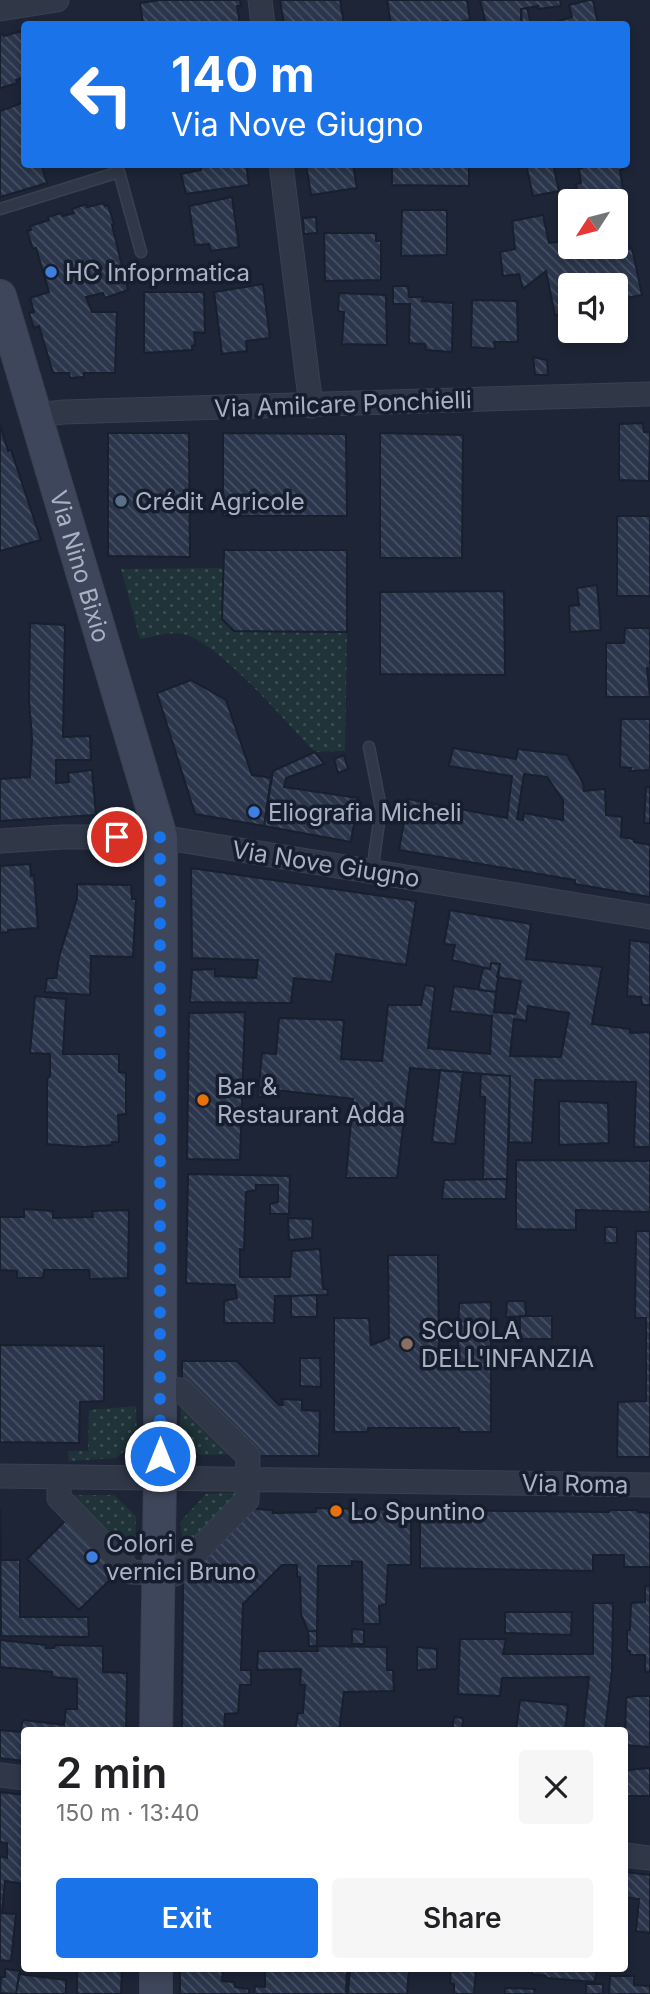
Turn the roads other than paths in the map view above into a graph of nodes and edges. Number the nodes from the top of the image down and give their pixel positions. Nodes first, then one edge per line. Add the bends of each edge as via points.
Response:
1 (57, 0) edge
2 (260, 0) edge
3 (0, 9) edge
4 (263, 21) edge
5 (281, 168) edge
6 (0, 209) edge
7 (141, 252) dead end
8 (0, 296) edge
9 (650, 394) edge
10 (311, 406) junction
11 (36, 415) junction
12 (369, 747) dead end
13 (160, 837) junction
14 (0, 842) edge
15 (372, 872) junction
16 (650, 917) edge
17 (160, 1389) junction
18 (0, 1476) edge
19 (59, 1477) junction
20 (160, 1478) junction
21 (650, 1485) edge
22 (247, 1490) junction
23 (158, 1573) junction
24 (156, 1727) edge
25 (0, 1775) edge
26 (21, 1778) edge
27 (628, 1855) edge
28 (650, 1858) edge
29 (156, 1972) edge
30 (156, 1994) edge

1 - 3 street
2 - 4 street
5 - 10 street
6 - 7 lane via 119,172
8 - 11 street, Via Nino Bixio
9 - 10 street, Via Amilcare Ponchielli
10 - 11 street, Via Amilcare Ponchielli
11 - 13 street, Via Nino Bixio
12 - 15 lane via 381,808
13 - 14 street, Via Nove Giugno
13 - 15 street, Via Nove Giugno
13 - 17 street, Via Nino Bixio
15 - 16 street, Via Nove Giugno
17 - 20 street, Via Nino Bixio
17 - 22 street via 181,1390 248,1456
18 - 19 street
19 - 20 street, Via Roma
19 - 23 street via 59,1498 131,1572
20 - 22 street, Via Roma
20 - 23 street, Via Nino Bixio
21 - 22 street, Via Roma
22 - 23 street via 176,1574
23 - 24 street, Via Nino Bixio
25 - 26 street
27 - 28 street
29 - 30 street

